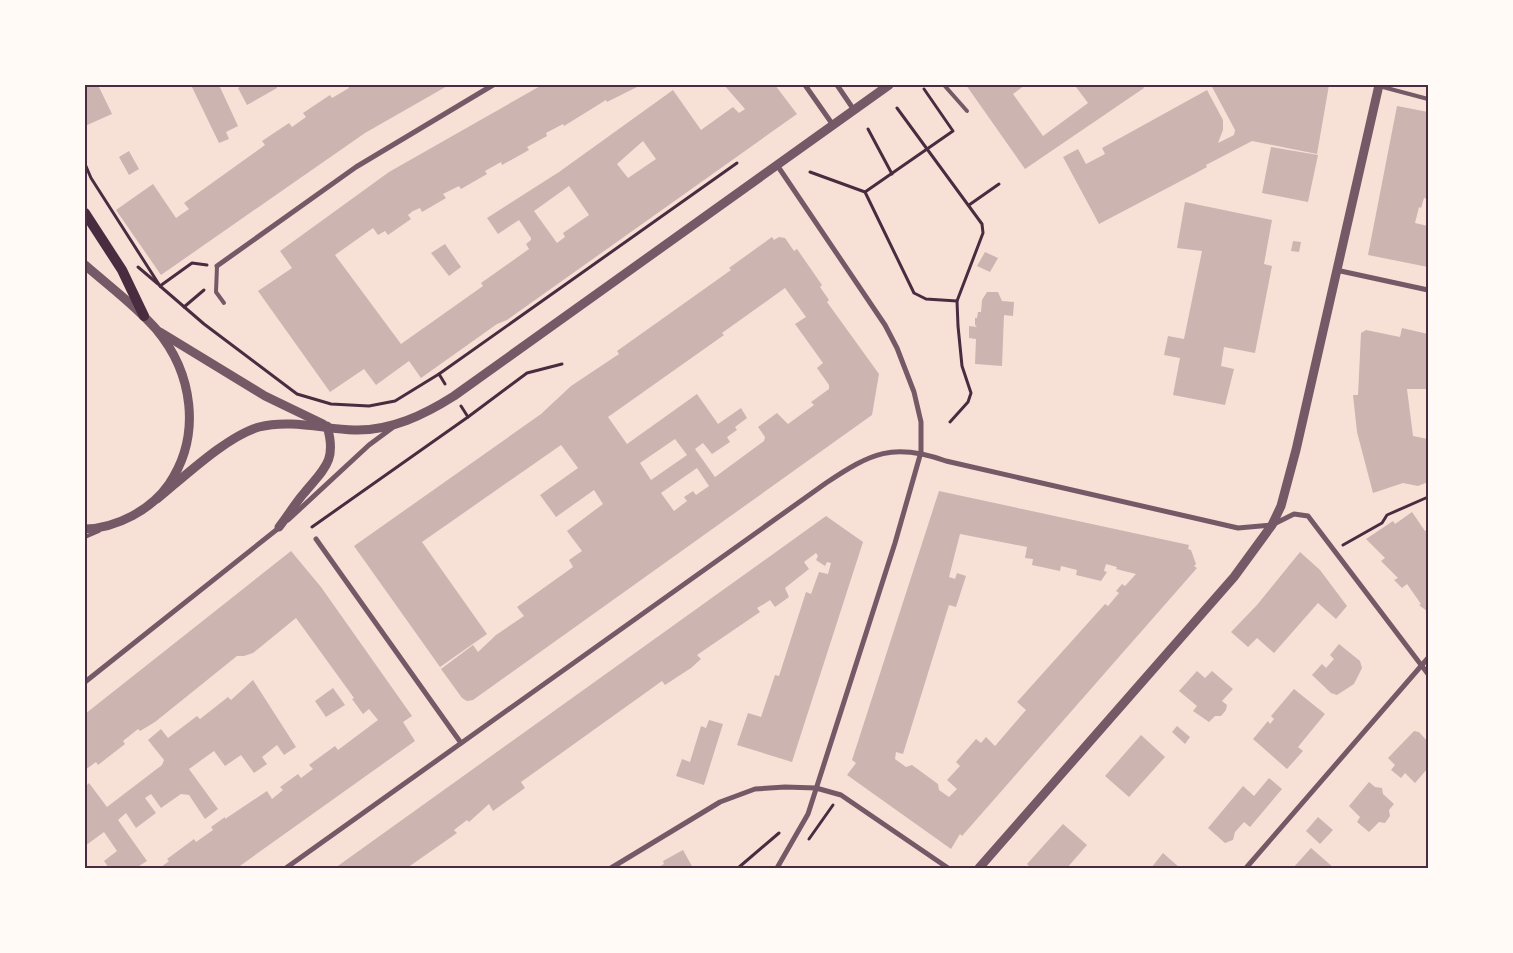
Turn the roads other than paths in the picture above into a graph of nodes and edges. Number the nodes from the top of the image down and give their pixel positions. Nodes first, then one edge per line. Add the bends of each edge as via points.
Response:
1 (493, 85) edge
2 (805, 85) edge
3 (837, 85) edge
4 (889, 85) edge
5 (944, 85) edge
6 (1379, 85) edge
7 (485, 87) edge
8 (1428, 98) edge
9 (854, 110) junction
10 (967, 111) dead end
11 (833, 125) junction
12 (776, 165) junction
13 (85, 213) edge
14 (85, 265) edge
15 (216, 266) joint
16 (1336, 270) junction
17 (1428, 290) edge
18 (224, 303) dead end
19 (144, 316) junction
20 (157, 330) junction
21 (398, 424) junction
22 (327, 426) junction
23 (921, 452) junction
24 (157, 499) junction
25 (114, 524) junction
26 (1272, 525) junction
27 (279, 528) junction
28 (85, 529) edge
29 (85, 537) edge
30 (316, 539) dead end
31 (1428, 658) edge
32 (1422, 666) junction
33 (1428, 674) edge
34 (85, 682) edge
35 (461, 743) junction
36 (816, 788) junction
37 (286, 868) edge
38 (612, 868) edge
39 (777, 868) edge
40 (948, 868) edge
41 (979, 868) edge
42 (1246, 868) edge

1 - 7 street
2 - 11 street
3 - 9 street
4 - 9 street
5 - 10 lane
6 - 8 lane
6 - 16 street
7 - 15 street via 356,167
9 - 11 street
11 - 12 street
12 - 21 street via 454,396 428,412
12 - 23 street via 898,348 921,422
13 - 19 main road via 122,270
14 - 19 street
15 - 18 lane via 216,292
16 - 17 street
16 - 26 street via 1287,488
19 - 20 street
20 - 22 street via 265,396
20 - 24 street via 182,376 191,417 188,445 181,464
21 - 22 street via 354,430
21 - 27 street via 369,445
22 - 24 street via 274,425 248,431
22 - 27 street via 331,446 325,469
23 - 26 street via 946,461 1238,528
23 - 35 street via 891,452 854,464
23 - 36 street
24 - 25 street
25 - 28 street
25 - 29 lane
26 - 32 street via 1294,514 1312,520
26 - 41 street via 1234,577
27 - 34 street
30 - 35 street
31 - 32 street
32 - 33 street
32 - 42 street
35 - 37 street
36 - 38 street via 770,787 738,795 702,812
36 - 39 street via 808,814
36 - 40 street via 841,795

